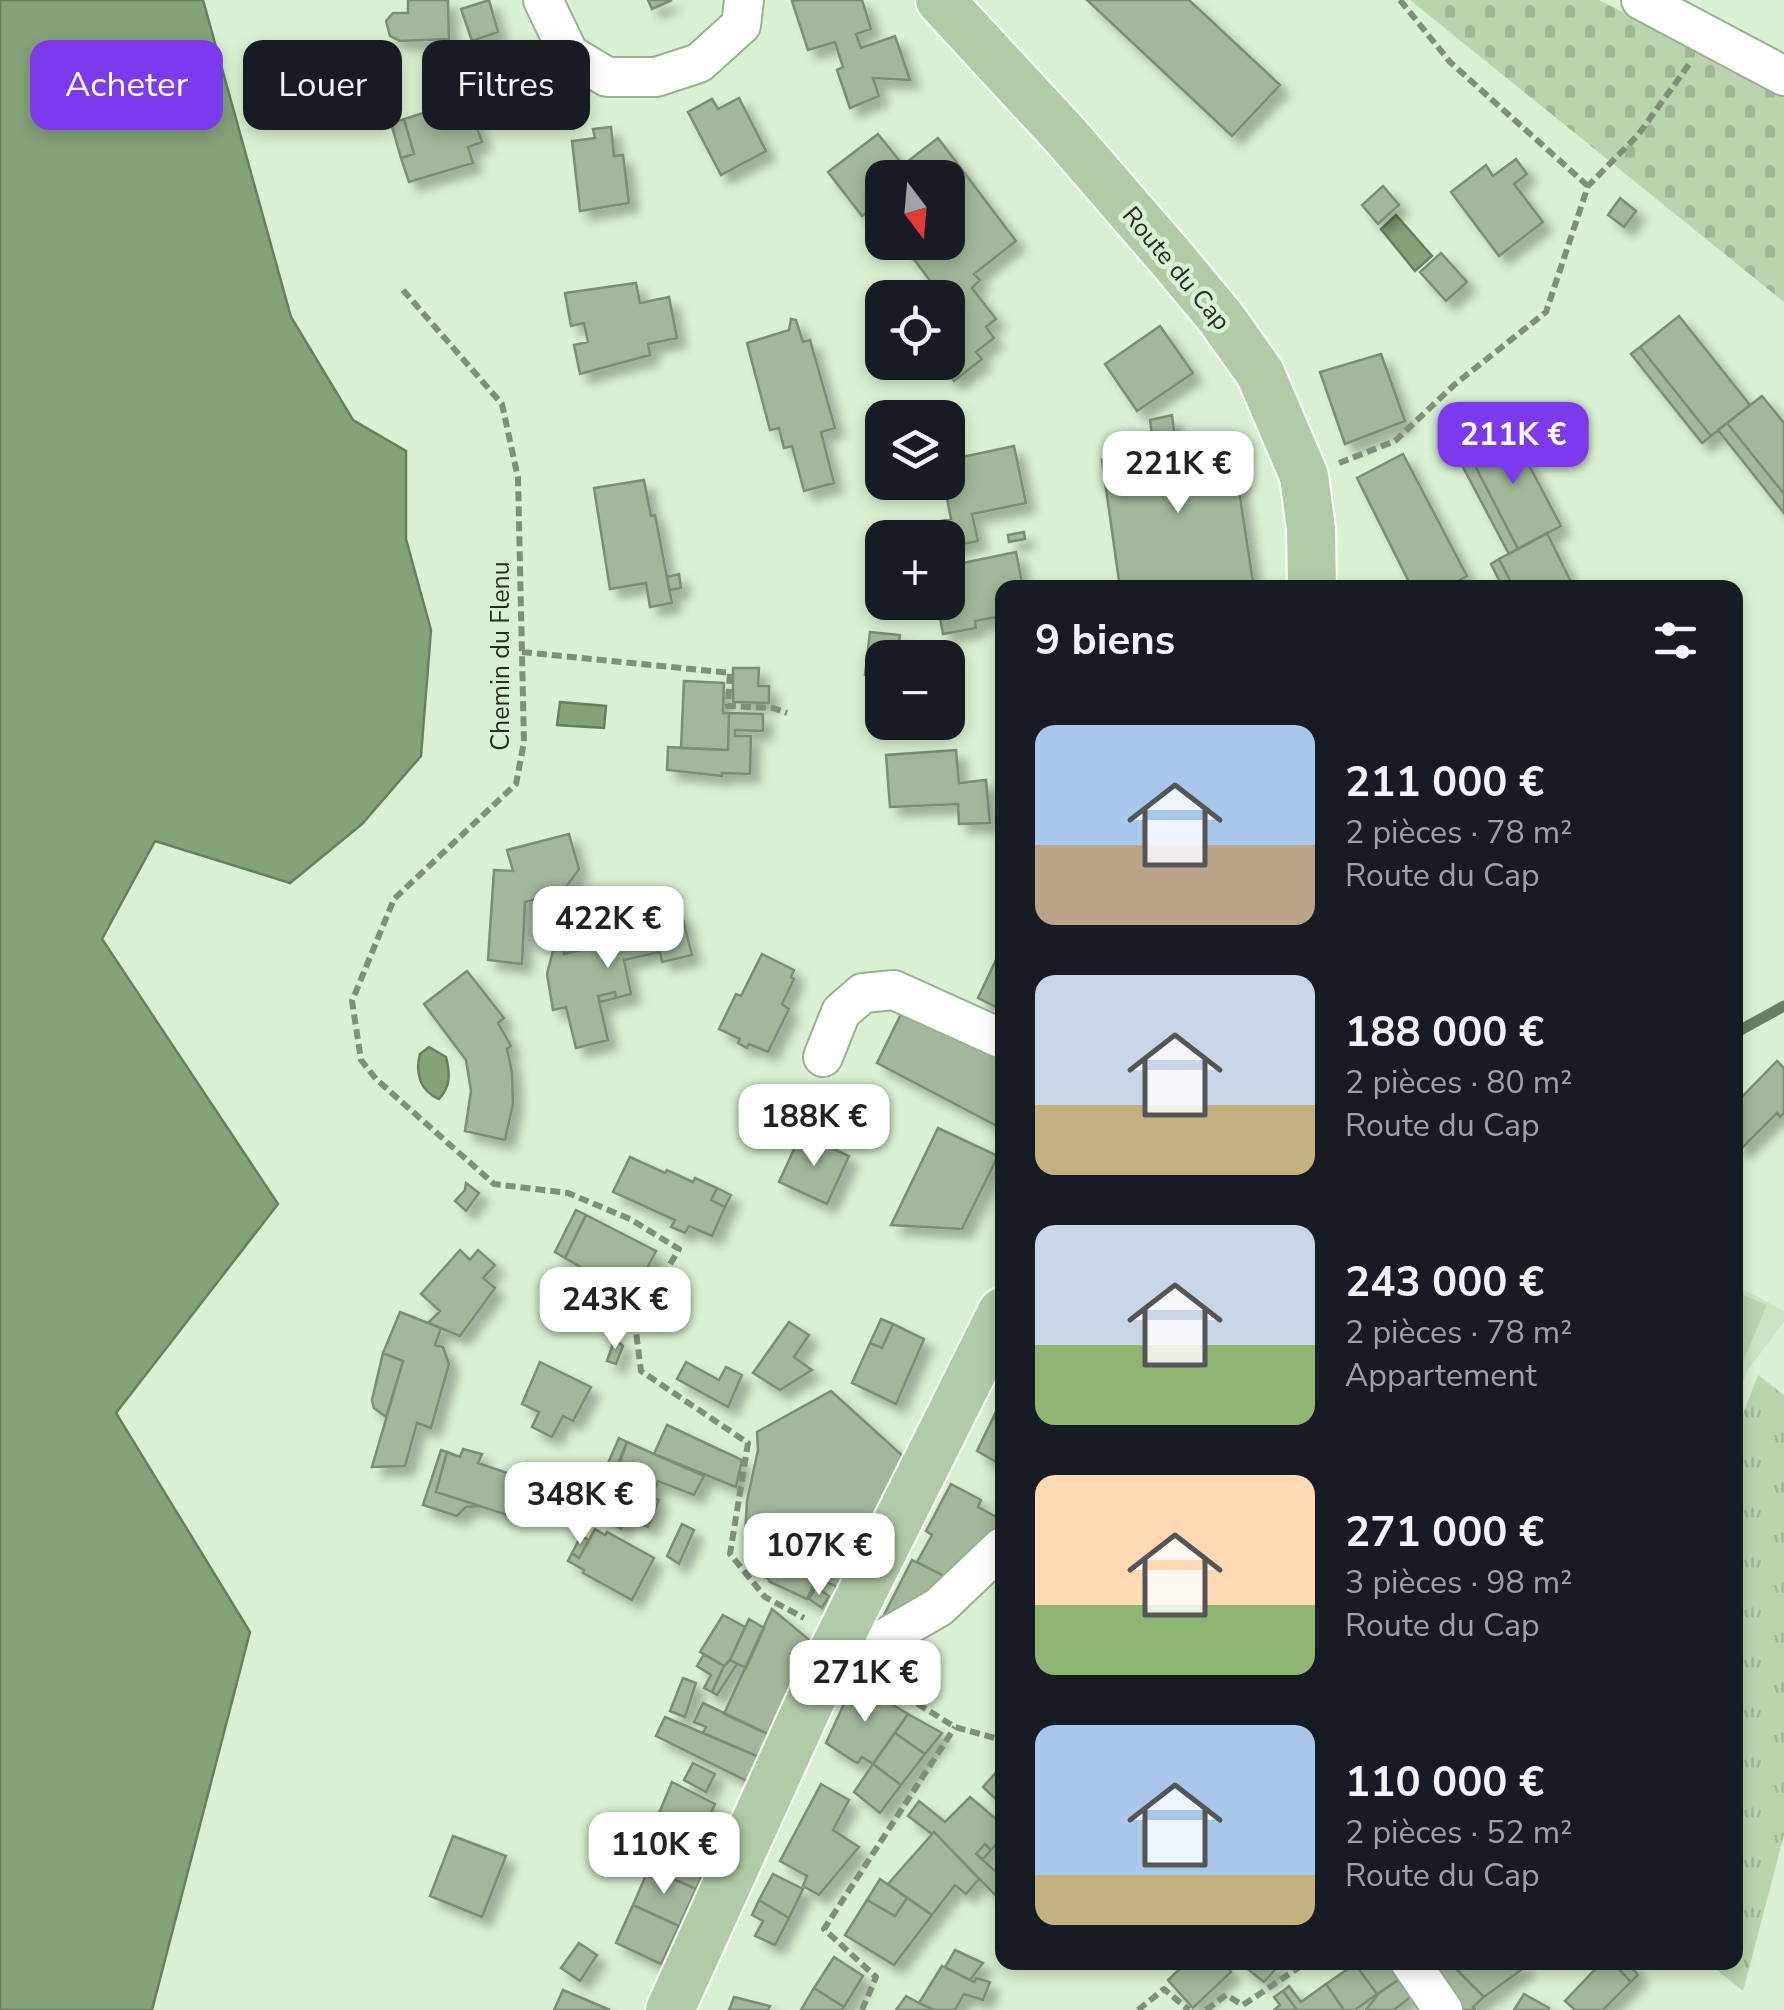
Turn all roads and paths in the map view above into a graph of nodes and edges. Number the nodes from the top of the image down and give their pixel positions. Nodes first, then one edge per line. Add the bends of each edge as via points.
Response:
1 (544, 0) edge
2 (744, 0) edge
3 (940, 0) edge
4 (1400, 0) edge
5 (1641, 0) edge
6 (1708, 37) junction
7 (1784, 76) edge
8 (1588, 186) junction
9 (403, 290) dead end
10 (1304, 476) junction
11 (1312, 580) edge
12 (522, 652) junction
13 (788, 713) dead end
14 (995, 1036) edge
15 (823, 1057) dead end
16 (995, 1326) edge
17 (995, 1554) edge
18 (837, 1644) junction
19 (955, 1728) junction
20 (995, 1738) edge
21 (1295, 1970) edge
22 (1416, 1970) edge
23 (670, 2010) edge
24 (862, 2010) edge
25 (1138, 2010) edge
26 (1188, 2010) edge
27 (1206, 2010) edge
28 (1443, 2010) edge

1 - 2 street via 569,54 607,77 656,77 699,63 740,25
3 - 10 main road, Route du Cap via 1221,318 1260,373
4 - 8 path via 1450,62
5 - 6 street
6 - 7 street
6 - 8 path via 1638,135
8 - 10 path via 1546,312 1395,441
9 - 12 path, Chemin du Flenu via 502,404 518,478
10 - 11 main road, Route du Cap
12 - 13 path via 730,673 728,706
12 - 18 path, Chemin du Flenu via 524,742 516,784 394,900 352,1001 362,1060 494,1184 568,1193 680,1249 636,1324 641,1371 748,1442 730,1554 764,1597
14 - 15 street via 894,990 864,993 841,1012
16 - 18 main road
17 - 18 street via 939,1607 875,1644
18 - 19 path
18 - 23 main road
19 - 20 path
19 - 24 path via 824,1928 876,1977
21 - 27 path via 1243,2005 1226,1994
22 - 28 street
25 - 26 path via 1164,1990

